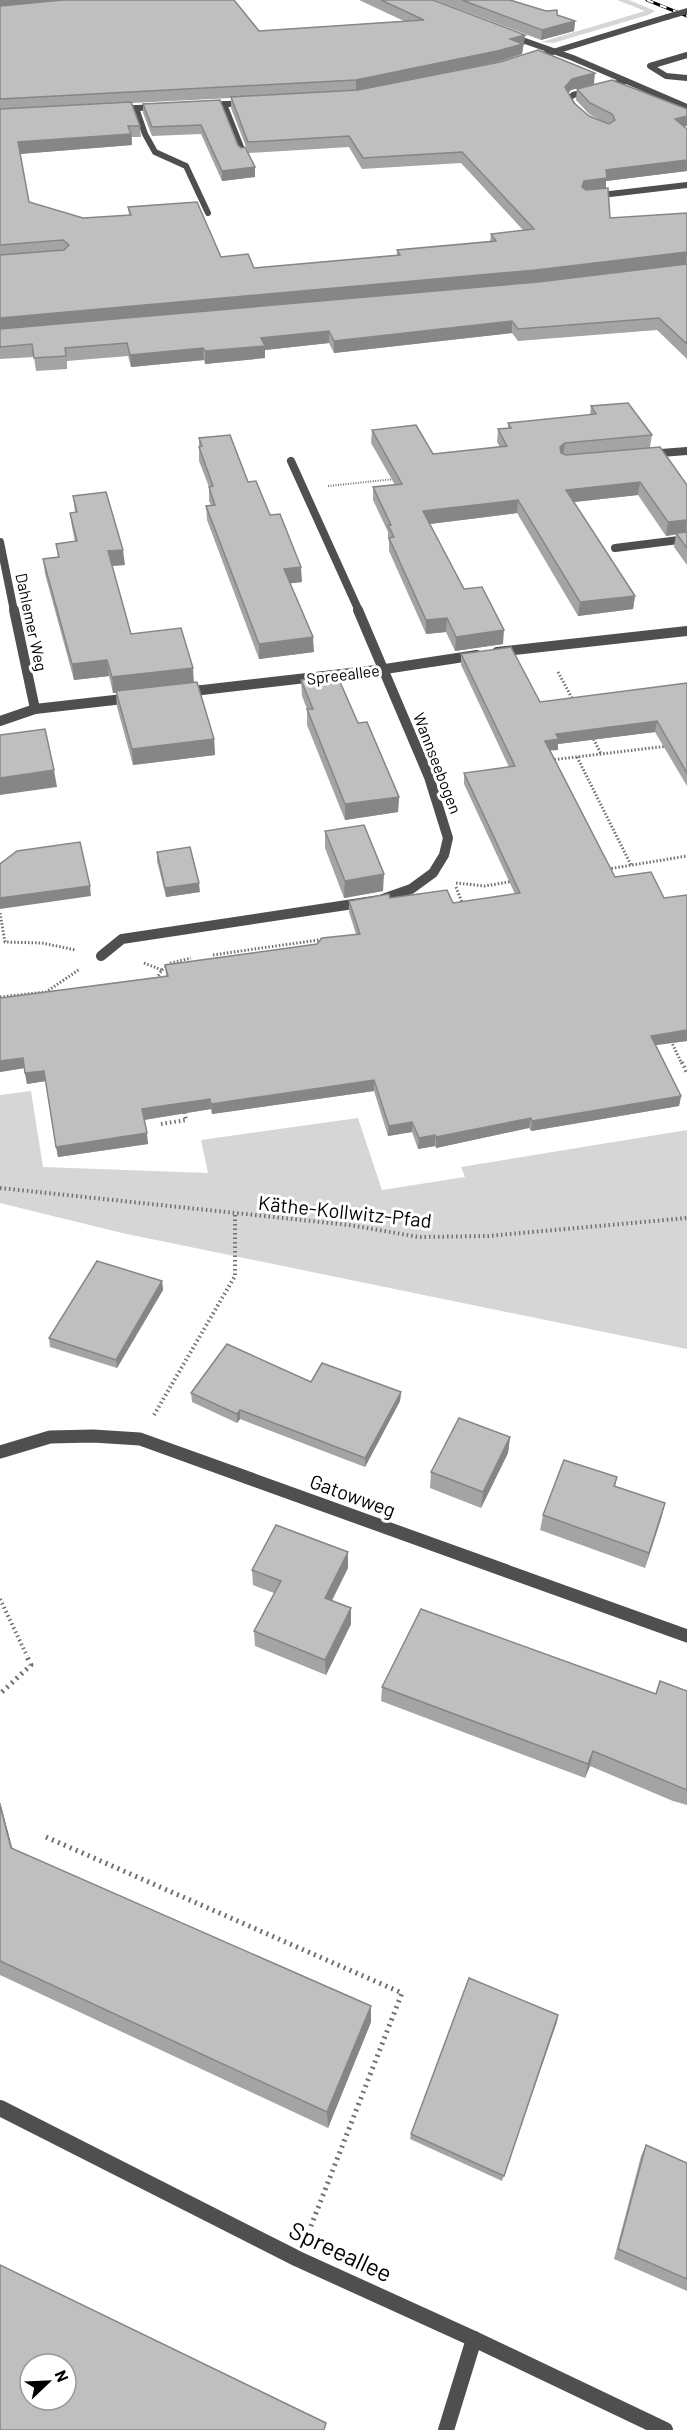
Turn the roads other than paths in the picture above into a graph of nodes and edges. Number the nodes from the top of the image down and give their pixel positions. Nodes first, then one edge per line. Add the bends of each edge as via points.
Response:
1 (687, 11) edge
2 (506, 34) edge
3 (554, 52) junction
4 (687, 55) edge
5 (525, 60) edge
6 (687, 78) edge
7 (626, 81) junction
8 (258, 103) edge
9 (224, 104) junction
10 (198, 106) edge
11 (167, 107) edge
12 (687, 107) edge
13 (136, 108) junction
14 (114, 109) edge
15 (581, 115) edge
16 (243, 152) edge
17 (687, 185) edge
18 (586, 197) edge
19 (208, 213) dead end
20 (687, 451) edge
21 (642, 455) edge
22 (291, 461) dead end
23 (687, 539) edge
24 (0, 542) edge
25 (615, 548) dead end
26 (687, 631) edge
27 (385, 669) junction
28 (172, 693) edge
29 (138, 697) edge
30 (35, 709) junction
31 (0, 721) edge
32 (101, 956) road end
33 (0, 1452) edge
34 (687, 1636) edge
35 (0, 2108) edge
36 (474, 2339) junction
37 (446, 2430) edge
38 (665, 2430) edge

1 - 3 street, bridge
2 - 3 street
3 - 5 street
3 - 7 street
4 - 6 street via 650,66 666,76
7 - 12 street
7 - 15 street via 573,95 570,103
8 - 9 street
9 - 10 street
9 - 16 street
11 - 13 street
13 - 14 street
13 - 19 street via 152,148 186,166
17 - 18 street
20 - 21 street
22 - 27 street, Wannseebogen
23 - 25 street
24 - 30 street, Dahlemer Weg
26 - 27 street, Spreeallee via 543,645
27 - 28 street, Spreeallee
27 - 32 street, Wannseebogen via 429,777 448,837 444,855 433,873 411,889 380,900 122,939
29 - 30 street
30 - 31 street
33 - 34 street, Gatowweg via 50,1437 140,1439
35 - 36 street, Spreeallee via 298,2259
36 - 37 street
36 - 38 street, Spreeallee

